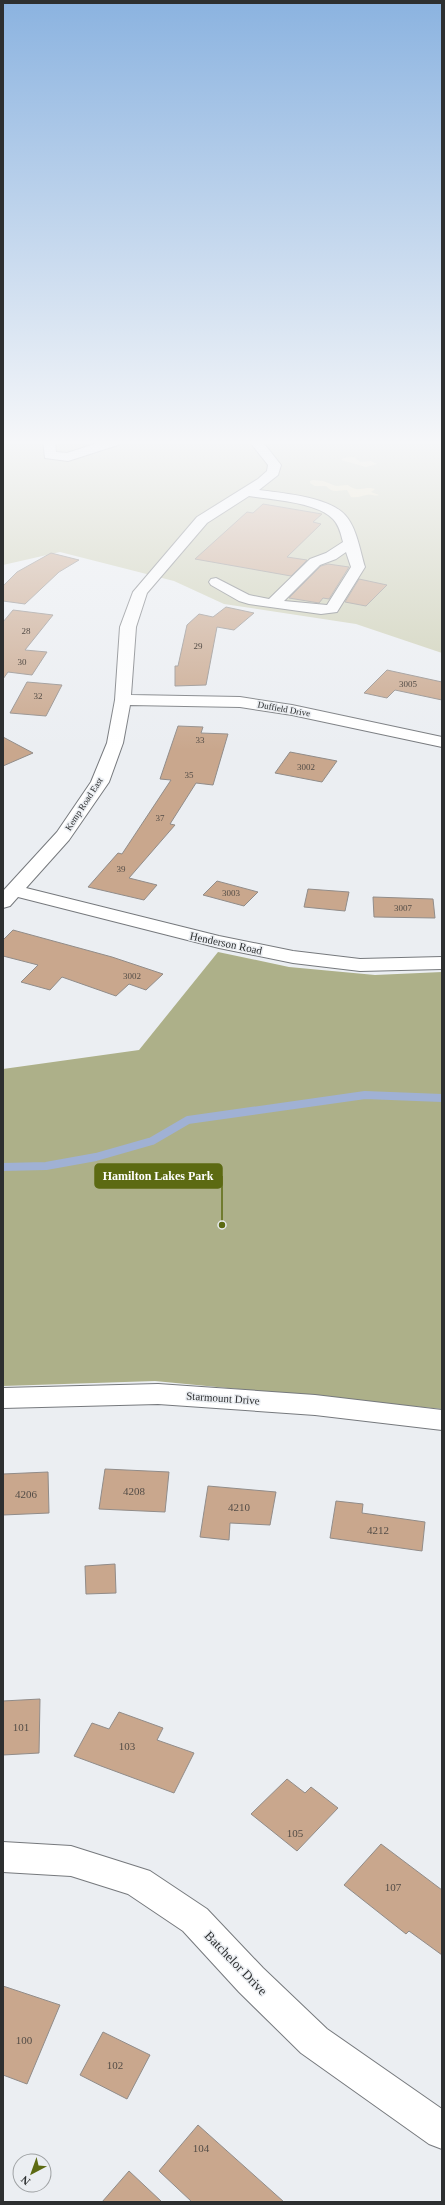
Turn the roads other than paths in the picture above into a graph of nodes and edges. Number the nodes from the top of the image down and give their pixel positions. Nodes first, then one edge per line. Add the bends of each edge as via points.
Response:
1 (180, 544) edge
2 (349, 544) joint
3 (216, 582) dead end
4 (272, 604) junction
5 (123, 700) junction
6 (442, 742) edge
7 (9, 896) edge
8 (442, 963) edge
9 (3, 1398) edge
10 (442, 1420) edge
11 (3, 1857) edge
12 (442, 2131) edge

1 - 5 street, Kemp Road East via 161,570 140,592 128,626
2 - 4 street via 331,556 315,562
2 - 4 street via 358,567 332,609
3 - 4 street via 244,598
5 - 6 street, Duffield Drive via 240,702 292,710
5 - 7 street, Kemp Road East via 115,743 100,782 63,836
7 - 8 street, Henderson Road via 292,956 360,965
9 - 10 street, Starmount Drive via 158,1394 315,1405
11 - 12 street, Batchelor Drive via 71,1861 138,1882 195,1920 251,1980 314,2041

